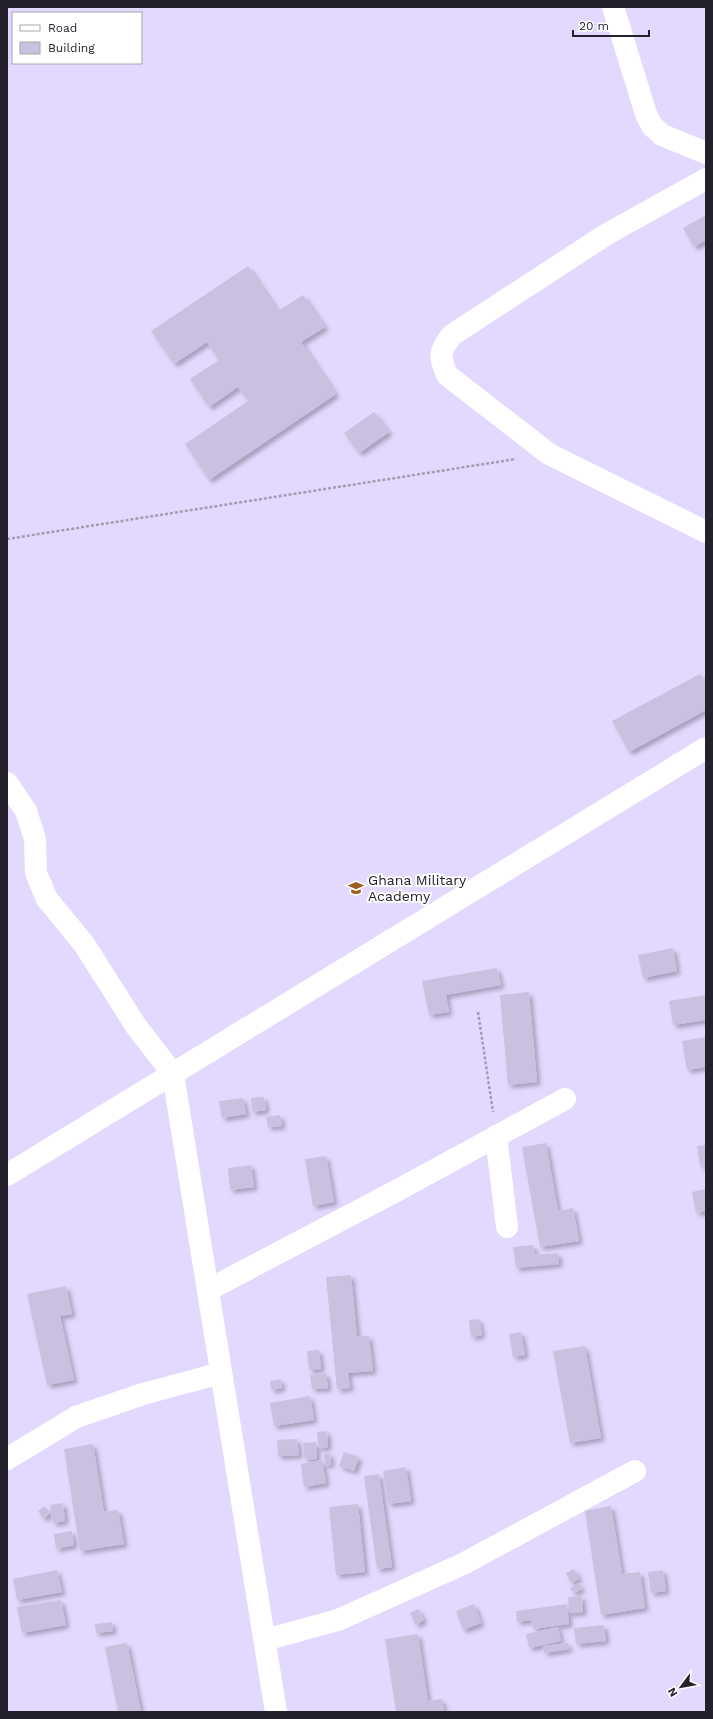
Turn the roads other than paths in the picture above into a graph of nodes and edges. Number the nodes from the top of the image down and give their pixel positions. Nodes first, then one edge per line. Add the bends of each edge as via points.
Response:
1 (613, 7) edge
2 (706, 153) edge
3 (706, 179) edge
4 (706, 532) edge
5 (706, 748) edge
6 (7, 783) edge
7 (173, 1074) junction
8 (565, 1099) dead end
9 (496, 1136) junction
10 (7, 1176) edge
11 (507, 1226) dead end
12 (208, 1290) junction
13 (221, 1373) junction
14 (7, 1459) edge
15 (635, 1471) dead end
16 (264, 1640) junction
17 (276, 1712) edge

1 - 2 street via 652,126 662,135
3 - 4 street via 607,234 452,335 442,348 441,362 447,376 549,454
5 - 7 street
6 - 7 street via 26,811 36,840 36,873 47,899 84,944 132,1020
7 - 10 street
7 - 12 street
8 - 9 street
9 - 11 street
9 - 12 street
12 - 13 street
13 - 14 street via 143,1394 76,1417
13 - 16 street
15 - 16 street via 463,1564 338,1620
16 - 17 street

